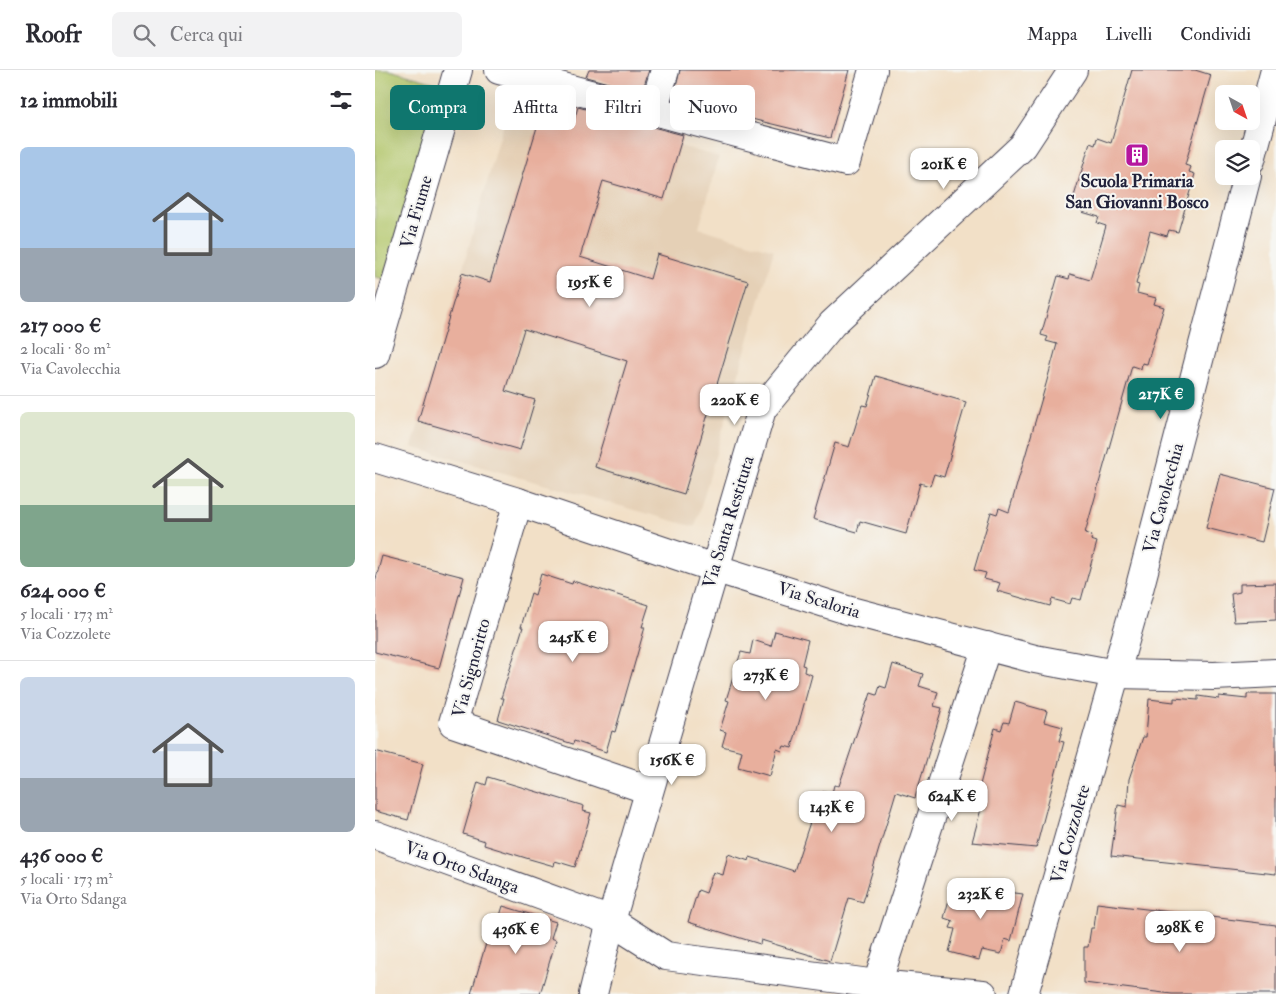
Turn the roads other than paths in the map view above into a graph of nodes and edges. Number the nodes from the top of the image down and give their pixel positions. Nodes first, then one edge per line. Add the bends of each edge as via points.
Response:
1 (459, 70) edge
2 (499, 70) edge
3 (665, 70) edge
4 (873, 70) edge
5 (1073, 70) edge
6 (1275, 70) edge
7 (660, 87) edge
8 (586, 93) edge
9 (660, 113) edge
10 (1256, 140) edge
11 (1245, 185) edge
12 (383, 299) edge
13 (375, 354) edge
14 (375, 458) edge
15 (518, 502) junction
16 (714, 568) junction
17 (987, 646) junction
18 (1276, 673) edge
19 (1116, 674) junction
20 (649, 790) junction
21 (375, 835) edge
22 (611, 920) junction
23 (877, 984) junction
24 (593, 994) edge
25 (983, 994) edge
26 (1023, 994) edge

1 - 12 street, Via Fiume
2 - 8 street
3 - 7 street
4 - 9 street via 846,162
5 - 16 street, Via Santa Restituta via 1023,146 832,324 762,409
6 - 10 street
11 - 19 street, Via Cavolecchia
12 - 13 street, Via Fiume
14 - 15 street, Via Scaloria
15 - 16 street, Via Scaloria
15 - 20 street, Via Signoritto via 453,722
16 - 17 street, Via Scaloria via 856,612
16 - 20 street, Via Santa Restituta
17 - 19 street, Via Scaloria via 1035,659
17 - 23 street
18 - 19 street, Via Scaloria via 1214,676
19 - 26 street, Via Cozzolete
20 - 22 street, Via Santa Restituta
21 - 22 street, Via Orto Sdanga
22 - 23 street, Via Orto Sdanga via 666,956
22 - 24 street, Via Santa Restituta
23 - 25 street, Via Orto Sdanga

